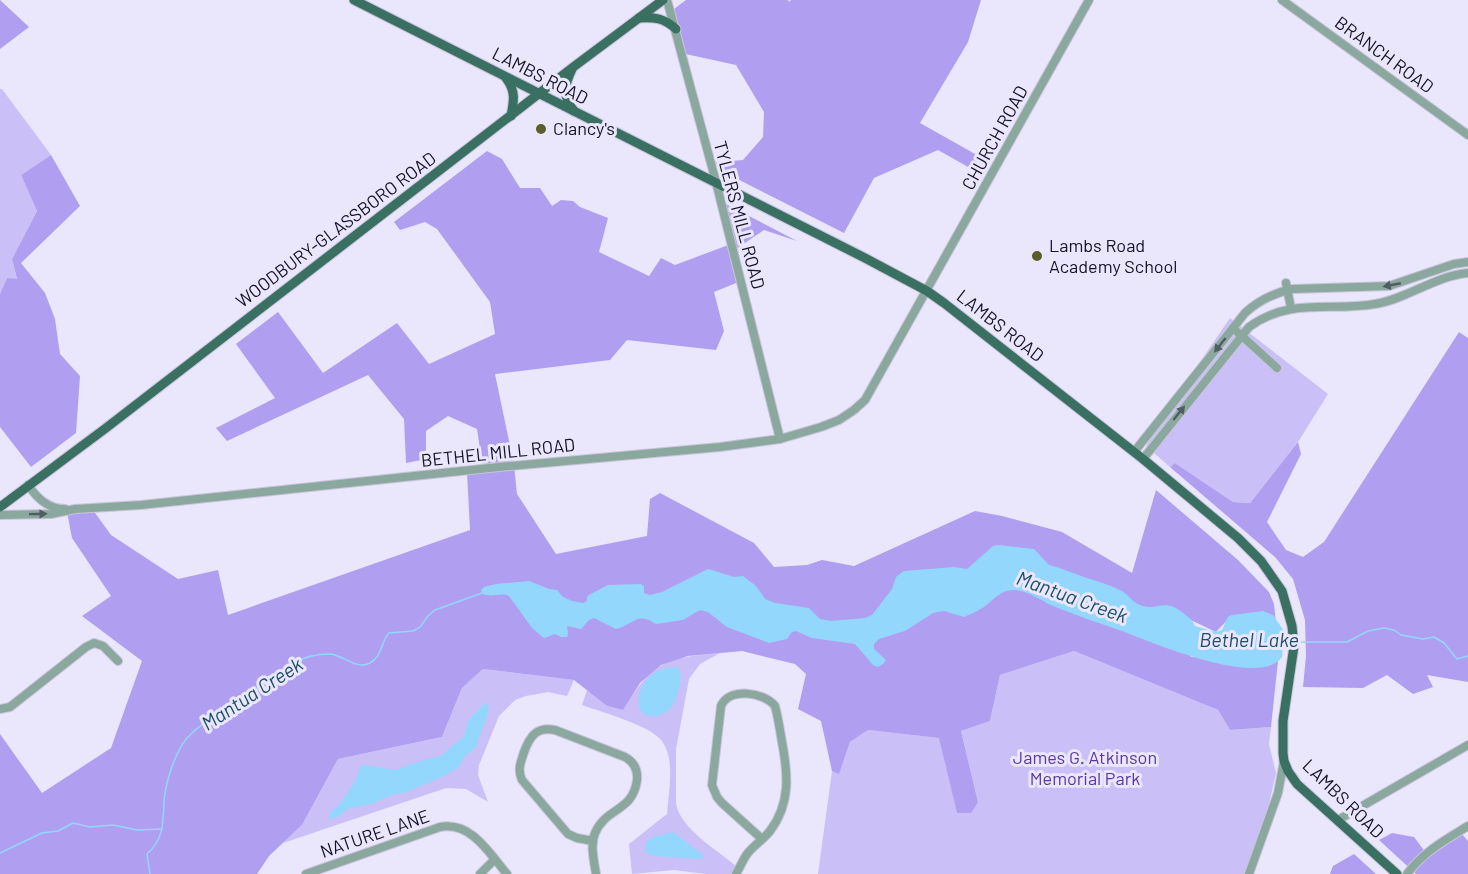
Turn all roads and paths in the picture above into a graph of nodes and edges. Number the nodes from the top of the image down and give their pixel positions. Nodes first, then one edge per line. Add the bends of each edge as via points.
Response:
1 (354, 0) edge
2 (665, 0) edge
3 (1089, 0) edge
4 (1282, 0) edge
5 (639, 18) junction
6 (676, 29) junction
7 (572, 68) junction
8 (505, 76) junction
9 (539, 93) junction
10 (576, 113) junction
11 (511, 116) junction
12 (1468, 135) edge
13 (716, 182) junction
14 (1468, 262) edge
15 (1430, 273) junction
16 (1468, 273) edge
17 (1412, 279) junction
18 (1434, 283) junction
19 (1287, 287) junction
20 (1416, 290) junction
21 (927, 291) junction
22 (1291, 308) junction
23 (1233, 328) junction
24 (1242, 336) junction
25 (1277, 368) dead end
26 (780, 438) junction
27 (1134, 452) junction
28 (1143, 459) junction
29 (28, 485) junction
30 (0, 507) edge
31 (75, 509) junction
32 (0, 515) edge
33 (118, 661) dead end
34 (0, 709) edge
35 (1468, 745) edge
36 (1284, 760) junction
37 (1338, 820) junction
38 (1468, 826) edge
39 (762, 839) junction
40 (593, 841) junction
41 (494, 860) junction
42 (306, 874) edge
43 (480, 874) edge
44 (507, 874) edge
45 (596, 874) edge
46 (736, 874) edge
47 (1249, 874) edge
48 (1397, 874) edge
49 (1407, 874) edge

1 - 8 main road, LAMBS ROAD
2 - 5 main road, WOODBURY-GLASSBORO ROAD
2 - 6 street, TYLERS MILL ROAD
3 - 21 street, CHURCH ROAD
4 - 12 street, BRANCH ROAD
5 - 6 main road via 657,17
5 - 7 main road, WOODBURY-GLASSBORO ROAD
6 - 13 street, TYLERS MILL ROAD
7 - 9 main road, WOODBURY-GLASSBORO ROAD
7 - 10 main road via 564,91
8 - 9 main road, LAMBS ROAD
8 - 11 main road via 514,95
9 - 10 main road, LAMBS ROAD
9 - 11 main road, WOODBURY-GLASSBORO ROAD
10 - 13 main road, LAMBS ROAD
11 - 29 main road, WOODBURY-GLASSBORO ROAD
13 - 21 main road, LAMBS ROAD
13 - 26 street, TYLERS MILL ROAD
14 - 15 street
15 - 17 street
15 - 18 street
16 - 18 street
17 -> 19 street via 1389,286
17 - 20 street
18 - 20 street
19 - 22 street
19 - 23 street via 1257,302
20 - 22 street via 1375,304
21 - 26 street, BETHEL MILL ROAD via 861,404 839,420
21 - 27 main road, LAMBS ROAD
22 - 24 street via 1257,321
23 - 24 street
23 -> 27 street
24 - 25 street
28 -> 24 street
26 - 31 street, BETHEL MILL ROAD
27 - 28 main road, LAMBS ROAD
28 - 36 main road, LAMBS ROAD via 1238,538 1261,561 1282,591 1294,646 1283,721
29 - 30 main road, WOODBURY-GLASSBORO ROAD
29 - 31 street via 43,502 60,509
32 -> 31 street, BETHEL MILL ROAD via 51,514
33 - 34 street via 94,643 10,707
35 - 37 street
36 - 37 main road, LAMBS ROAD via 1297,784
36 - 47 street via 1278,793
37 - 48 main road, LAMBS ROAD
38 - 49 street via 1433,847
39 - 39 street via 719,800 712,785 721,706 735,694 763,697 776,708 787,776 786,796 776,821
39 - 46 street via 747,854
40 - 40 street via 604,820 633,797 635,766 625,757 566,734 539,730 530,738 520,763 522,780 568,834
40 - 45 street
41 - 42 street, NATURE LANE via 467,831 446,826
41 - 43 street
41 - 44 street, NATURE LANE

